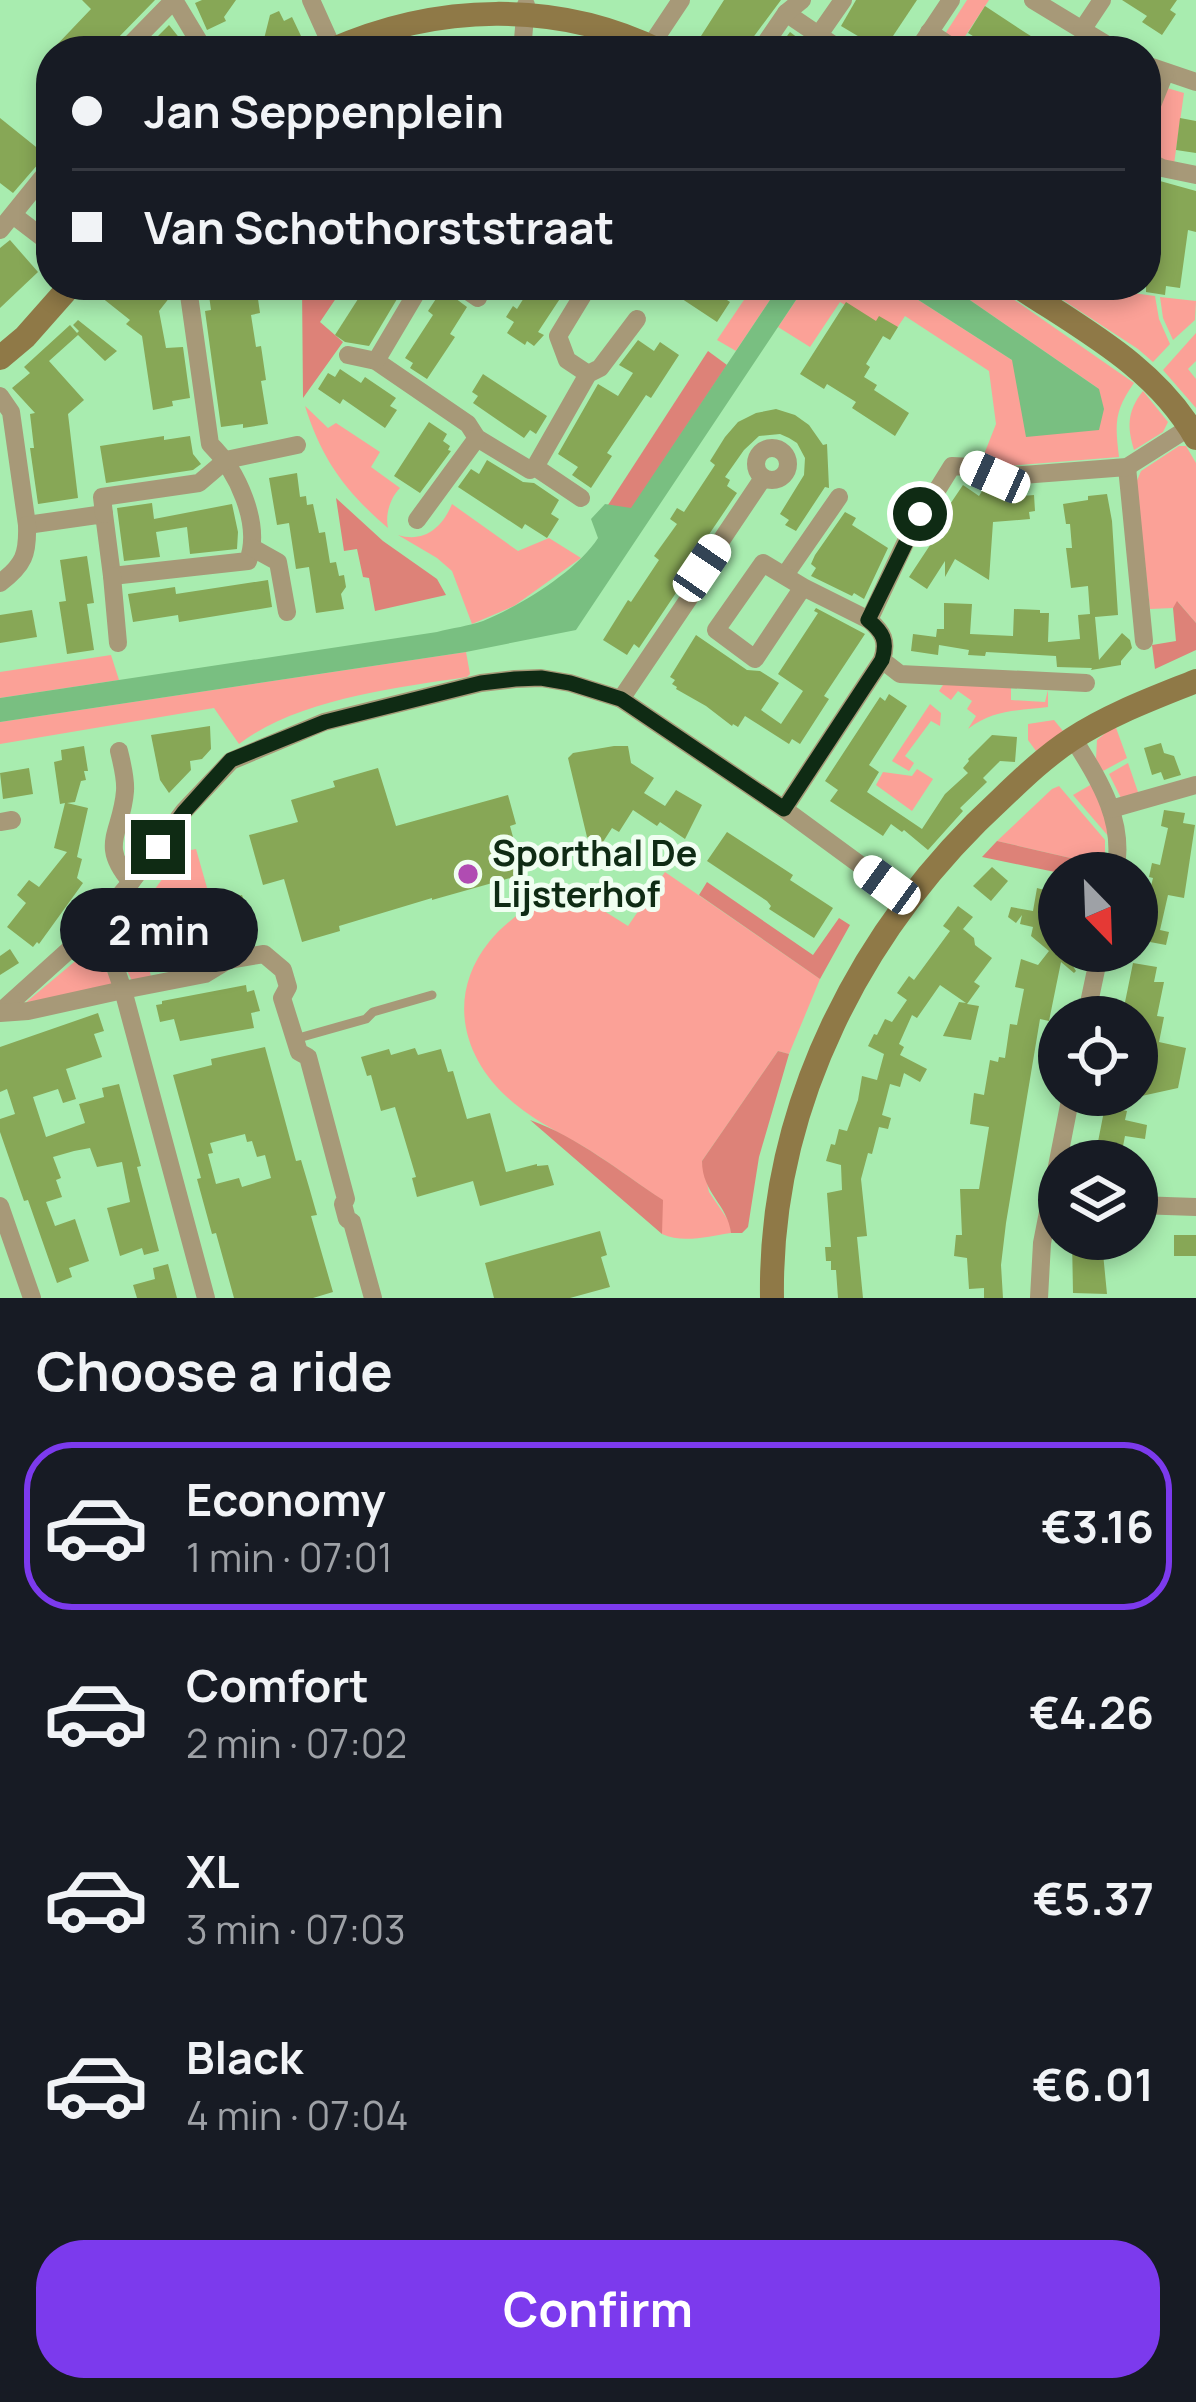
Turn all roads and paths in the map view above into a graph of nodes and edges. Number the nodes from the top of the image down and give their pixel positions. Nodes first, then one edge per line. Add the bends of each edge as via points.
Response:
1 (311, 0) edge
2 (681, 0) edge
3 (802, 0) edge
4 (843, 0) edge
5 (951, 0) edge
6 (1033, 0) edge
7 (1102, 0) edge
8 (526, 4) junction
9 (453, 5) edge
10 (786, 13) junction
11 (1082, 30) junction
12 (929, 32) junction
13 (139, 36) edge
14 (196, 36) edge
15 (325, 36) edge
16 (366, 36) edge
17 (523, 36) edge
18 (633, 36) edge
19 (662, 36) edge
20 (770, 36) edge
21 (818, 36) joint
22 (926, 36) edge
23 (935, 36) edge
24 (1092, 36) edge
25 (1161, 71) edge
26 (1196, 82) edge
27 (1161, 168) edge
28 (1196, 175) edge
29 (36, 186) edge
30 (4, 225) edge
31 (36, 238) edge
32 (58, 300) edge
33 (190, 300) edge
34 (412, 300) edge
35 (580, 300) edge
36 (1039, 300) edge
37 (638, 319) dead end
38 (348, 355) dead end
39 (0, 358) edge
40 (376, 361) junction
41 (588, 374) junction
42 (0, 395) edge
43 (1193, 433) edge
44 (477, 438) junction
45 (297, 445) dead end
46 (226, 460) junction
47 (535, 467) junction
48 (1127, 467) junction
49 (763, 478) dead end
50 (839, 496) dead end
51 (581, 497) dead end
52 (104, 514) junction
53 (417, 520) dead end
54 (27, 525) junction
55 (253, 548) junction
56 (785, 574) junction
57 (112, 576) junction
58 (0, 583) edge
59 (803, 586) junction
60 (286, 612) dead end
61 (868, 620) junction
62 (1144, 640) dead end
63 (118, 643) dead end
64 (882, 660) junction
65 (1196, 681) edge
66 (1086, 683) dead end
67 (621, 699) junction
68 (1073, 738) junction
69 (119, 752) dead end
70 (1196, 785) edge
71 (784, 809) junction
72 (1112, 809) junction
73 (1116, 852) edge
74 (131, 882) junction
75 (908, 900) junction
76 (90, 931) junction
77 (123, 990) junction
78 (432, 995) dead end
79 (0, 1012) edge
80 (295, 1039) junction
81 (0, 1206) edge
82 (1158, 1206) edge
83 (1196, 1207) edge
84 (1041, 1260) edge
85 (32, 1298) edge
86 (206, 1298) edge
87 (373, 1298) edge
88 (772, 1298) edge
89 (1039, 1298) edge

1 - 15 street
2 - 19 street
3 - 10 street
4 - 21 street
5 - 12 street
6 - 11 street
7 - 11 street
8 - 9 street
8 - 17 street
8 - 18 street
9 - 16 street
10 - 20 street
10 - 21 street
11 - 24 street
12 - 22 street
12 - 23 street
13 - 14 street via 174,0
25 - 26 street
27 - 28 street
29 - 30 street
30 - 31 street
32 - 39 street
33 - 46 street via 210,444
34 - 40 street
35 - 41 street via 558,336 567,360
36 - 43 street via 1147,375
37 - 41 street
38 - 40 street
40 - 44 street
41 - 47 street
42 - 54 street via 11,412
43 - 48 street
44 - 47 street
44 - 53 street
45 - 46 street
46 - 52 street via 199,483 102,497
46 - 55 street via 243,490
47 - 51 street
48 - 61 street via 995,477 952,466
48 - 62 street
49 - 67 street
50 - 56 street
52 - 54 street
52 - 57 street
54 - 58 street via 28,549
55 - 57 street via 248,561
55 - 60 street via 278,562
56 - 59 street
56 - 59 street via 763,563 716,631 755,658
57 - 63 street
59 - 61 street
61 - 64 street via 885,640
64 - 66 street via 900,674
64 - 71 street
65 - 68 street
67 - 71 street
67 - 74 street via 570,683 515,679 325,722 231,760
68 - 72 street
68 - 75 street via 972,825
69 - 74 street via 126,788 112,851
70 - 72 street
71 - 75 street
72 - 73 street
74 - 76 street
75 - 88 street via 832,1024 802,1101 778,1196
76 - 77 street via 111,955
76 - 79 street
77 - 79 street
77 - 80 street via 268,954 284,970 282,998
77 - 86 street
78 - 80 lane
80 - 87 street via 308,1057
81 - 85 street
82 - 83 street
84 - 89 street

